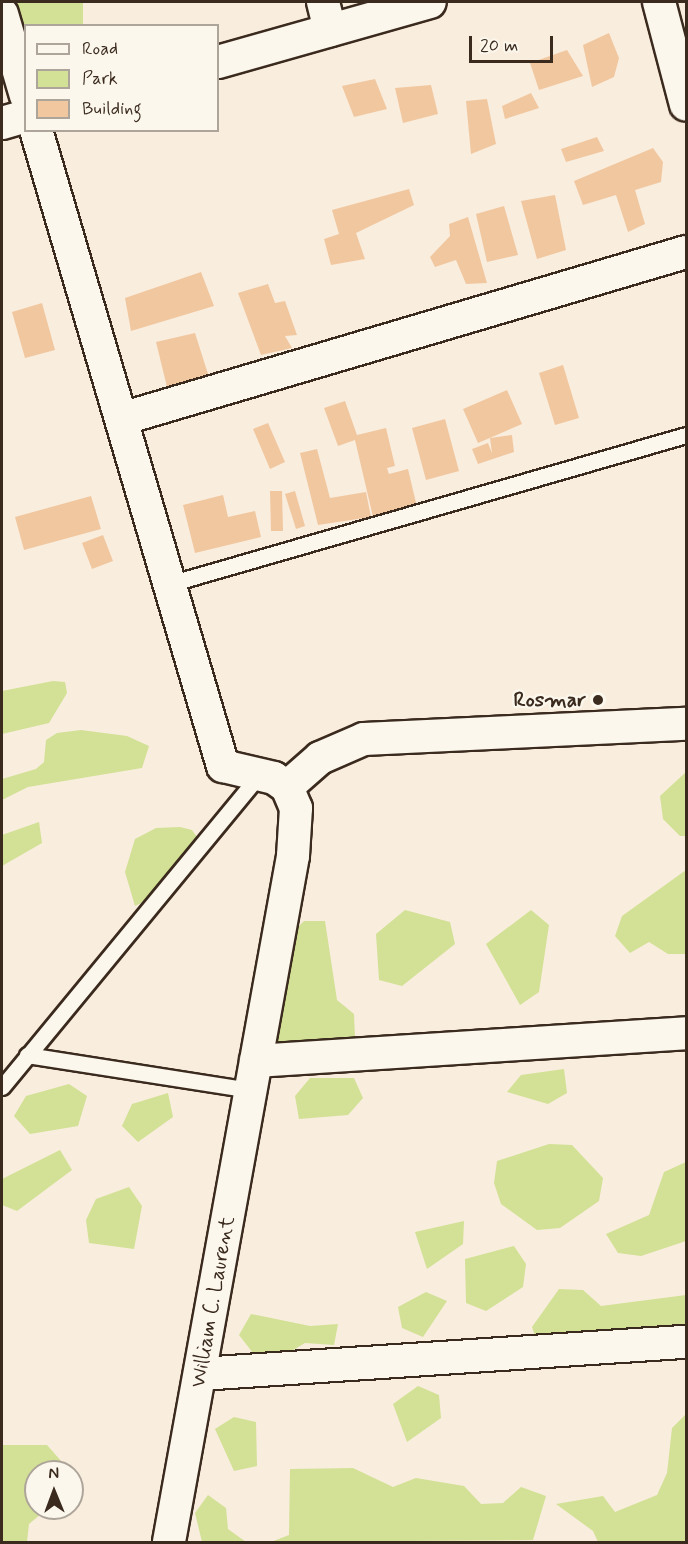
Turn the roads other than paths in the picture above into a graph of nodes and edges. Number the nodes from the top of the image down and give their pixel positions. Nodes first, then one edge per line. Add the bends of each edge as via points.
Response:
1 (430, 2) edge
2 (659, 2) edge
3 (2, 14) edge
4 (326, 16) edge
5 (219, 62) edge
6 (24, 89) edge
7 (687, 105) edge
8 (24, 117) edge
9 (2, 123) edge
10 (37, 132) edge
11 (687, 252) edge
12 (121, 419) junction
13 (687, 435) edge
14 (169, 585) junction
15 (687, 724) edge
16 (257, 778) junction
17 (287, 787) junction
18 (687, 1033) edge
19 (27, 1055) junction
20 (254, 1075) junction
21 (2, 1086) edge
22 (687, 1342) edge
23 (200, 1374) junction
24 (169, 1542) edge

1 - 4 street
2 - 7 street
3 - 6 street
4 - 5 street
8 - 9 street
10 - 12 street
11 - 12 street
12 - 14 street
13 - 14 lane
14 - 16 street via 223,766
15 - 17 street via 364,739 320,758
16 - 17 street via 274,778
16 - 19 lane
17 - 20 street, William C. Laurent via 296,808 293,856
18 - 20 street
19 - 20 lane
19 - 21 lane
20 - 23 street, William C. Laurent
22 - 23 street
23 - 24 street, William C. Laurent

